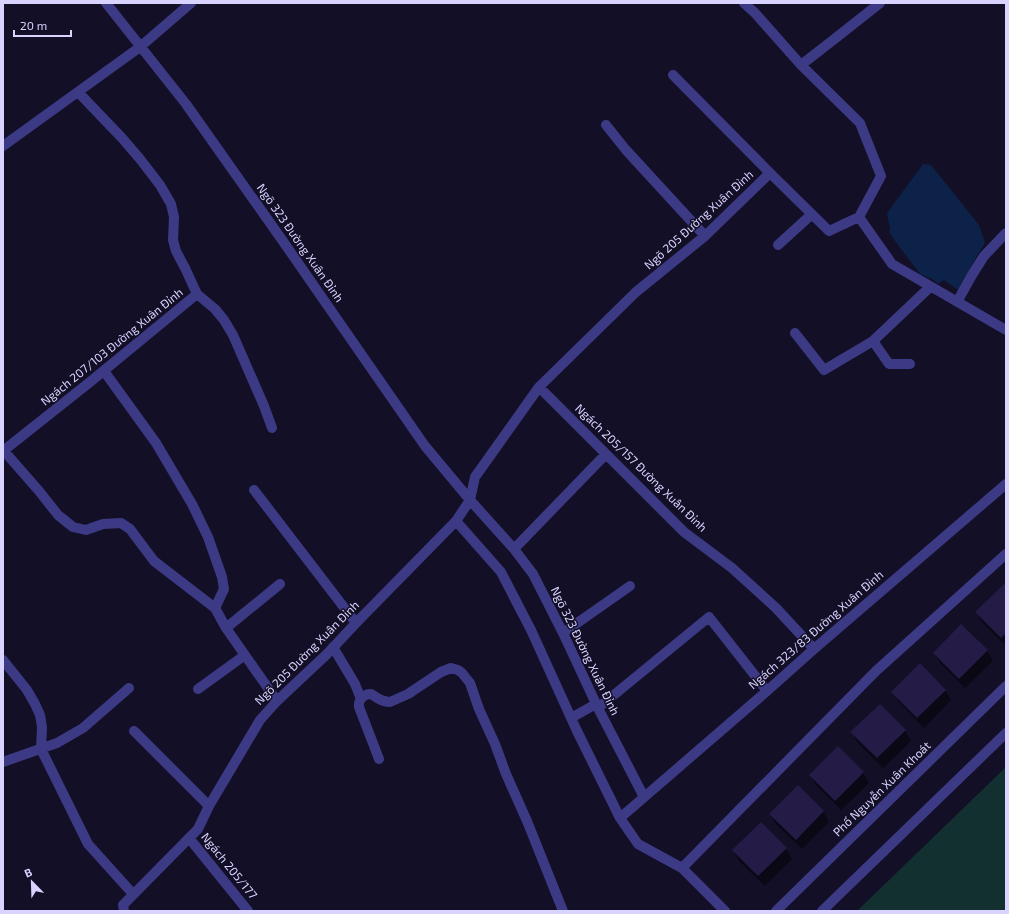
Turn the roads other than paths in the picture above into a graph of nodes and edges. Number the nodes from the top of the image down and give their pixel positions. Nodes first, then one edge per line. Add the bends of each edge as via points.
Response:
1 (106, 3) edge
2 (191, 3) edge
3 (744, 3) edge
4 (880, 3) edge
5 (140, 47) junction
6 (801, 65) junction
7 (673, 75) dead end
8 (78, 92) junction
9 (606, 125) dead end
10 (3, 146) edge
11 (770, 173) junction
12 (812, 214) junction
13 (859, 217) junction
14 (1006, 233) edge
15 (705, 236) junction
16 (778, 245) dead end
17 (930, 287) junction
18 (197, 294) junction
19 (957, 302) junction
20 (1006, 330) edge
21 (795, 333) dead end
22 (873, 341) junction
23 (910, 364) dead end
24 (104, 371) junction
25 (539, 387) junction
26 (272, 428) dead end
27 (3, 451) edge
28 (606, 454) junction
29 (1006, 484) edge
30 (254, 490) dead end
31 (470, 500) junction
32 (456, 521) junction
33 (514, 549) junction
34 (1006, 554) edge
35 (280, 584) dead end
36 (630, 586) dead end
37 (215, 608) junction
38 (356, 623) junction
39 (226, 628) junction
40 (563, 633) junction
41 (333, 647) junction
42 (814, 649) junction
43 (245, 655) junction
44 (3, 660) edge
45 (1006, 686) edge
46 (129, 688) dead end
47 (198, 688) dead end
48 (767, 690) junction
49 (361, 699) junction
50 (277, 701) junction
51 (597, 706) junction
52 (572, 718) junction
53 (134, 731) dead end
54 (1006, 733) edge
55 (41, 749) junction
56 (379, 759) dead end
57 (3, 762) edge
58 (644, 797) junction
59 (209, 806) junction
60 (620, 818) junction
61 (189, 838) junction
62 (682, 868) junction
63 (133, 894) junction
64 (124, 911) edge
65 (248, 911) edge
66 (563, 911) edge
67 (724, 911) edge
68 (776, 911) edge
69 (822, 911) edge

1 - 5 street, Ngõ 323 Đường Xuân Đỉnh
2 - 5 street
3 - 6 street via 756,13
4 - 6 street
5 - 8 street
5 - 31 street, Ngõ 323 Đường Xuân Đỉnh via 186,104 425,446
6 - 13 street via 860,123 881,176
7 - 11 street
8 - 10 street
8 - 18 street, Ngách 207/103 Đường Xuân Đỉnh via 122,138 160,184 171,204 176,251
9 - 15 street
11 - 12 street, Ngõ 205 Đường Xuân Đỉnh
11 - 15 street, Ngõ 205 Đường Xuân Đỉnh
12 - 13 street, Ngõ 205 Đường Xuân Đỉnh via 828,230
12 - 16 street
13 - 17 street via 892,264
14 - 19 street via 984,256
15 - 25 street, Ngõ 205 Đường Xuân Đỉnh via 636,292
17 - 19 street
17 - 22 street
18 - 24 street, Ngách 207/103 Đường Xuân Đỉnh
18 - 26 street via 215,309 233,335
19 - 20 street
21 - 22 street via 824,370
22 - 23 street via 889,364
24 - 27 street, Ngách 207/103 Đường Xuân Đỉnh
24 - 37 street via 156,443 208,537 224,589
25 - 28 street, Ngách 205/157 Đường Xuân Đỉnh
25 - 31 street, Ngõ 205 Đường Xuân Đỉnh via 475,477
27 - 37 street via 58,515 73,527 86,530 103,524 121,523 130,529 154,561
28 - 33 street
28 - 42 street, Ngách 205/157 Đường Xuân Đỉnh via 684,532 732,568 776,608
29 - 42 street, Ngách 323/83 Đường Xuân Đỉnh
30 - 38 street
31 - 32 street
31 - 33 street, Ngõ 323 Đường Xuân Đỉnh
32 - 38 street, Ngõ 205 Đường Xuân Đỉnh
32 - 52 street via 501,572
33 - 40 street, Ngõ 323 Đường Xuân Đỉnh via 533,574
34 - 62 street via 876,672
35 - 39 street
36 - 40 street
37 - 39 street
38 - 41 street, Ngõ 205 Đường Xuân Đỉnh
39 - 43 street
40 - 51 street, Ngõ 323 Đường Xuân Đỉnh
41 - 49 street
41 - 50 street, Ngõ 205 Đường Xuân Đỉnh
42 - 48 street, Ngách 323/83 Đường Xuân Đỉnh
43 - 47 street
43 - 50 street
44 - 55 street via 27,690 40,715
45 - 68 street, Phố Nguyễn Xuân Khoát
46 - 55 street via 83,728
48 - 51 street via 709,617
48 - 58 street, Ngách 323/83 Đường Xuân Đỉnh
49 - 56 street via 359,707
49 - 66 street via 371,694 380,700 390,702 408,694 447,669 462,673 470,683 478,709 495,744
50 - 59 street, Ngõ 205 Đường Xuân Đỉnh via 260,720
51 - 52 street
51 - 58 street, Ngõ 323 Đường Xuân Đỉnh
52 - 60 street
53 - 59 street
54 - 69 street
55 - 57 street
55 - 63 street via 88,844
58 - 60 street
59 - 61 street, Ngõ 205 Đường Xuân Đỉnh via 198,828
60 - 62 street via 638,844
61 - 63 street, Ngõ 205 Đường Xuân Đỉnh
61 - 65 street, Ngách 205/177
62 - 67 street
63 - 64 street, Ngõ 205 Đường Xuân Đỉnh via 123,905

